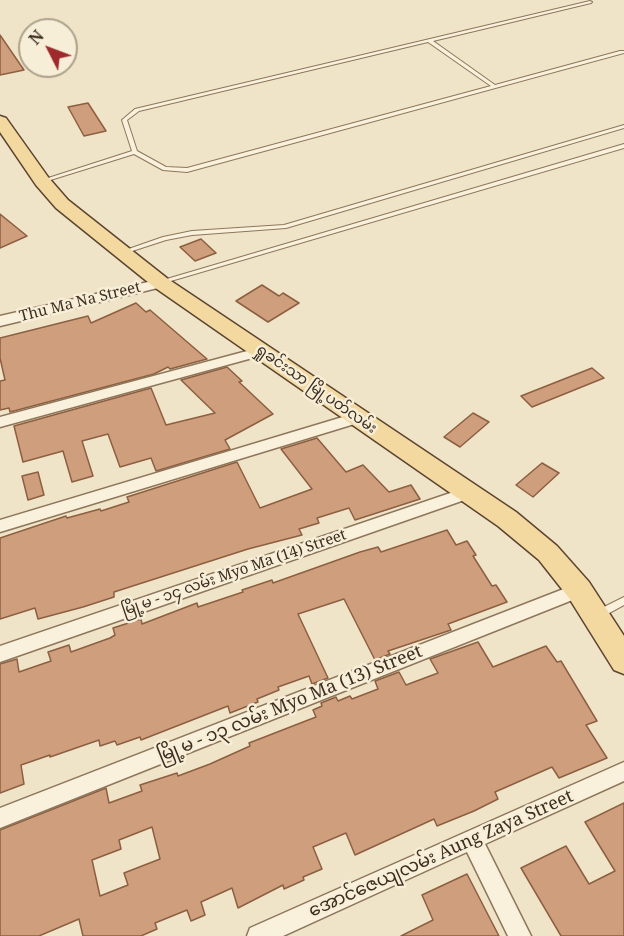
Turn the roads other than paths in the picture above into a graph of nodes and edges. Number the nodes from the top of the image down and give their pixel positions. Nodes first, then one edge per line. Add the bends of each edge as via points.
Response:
1 (590, 2) dead end
2 (430, 41) junction
3 (622, 52) dead end
4 (494, 86) junction
5 (0, 121) edge
6 (624, 126) edge
7 (624, 146) edge
8 (135, 152) junction
9 (42, 181) junction
10 (123, 252) junction
11 (161, 282) junction
12 (0, 321) edge
13 (262, 351) junction
14 (356, 418) junction
15 (0, 422) edge
16 (468, 493) junction
17 (0, 526) edge
18 (579, 590) junction
19 (624, 601) edge
20 (596, 616) junction
21 (0, 654) edge
22 (624, 661) edge
23 (624, 771) edge
24 (0, 818) edge
25 (472, 840) junction
26 (258, 936) edge
27 (520, 936) edge

1 - 2 lane
2 - 4 lane
2 - 8 lane via 137,110 124,120
3 - 4 lane
4 - 8 lane via 187,170 165,169
5 - 9 main road, ရှုခင်းသာ မြို့ပတ်လမ်း
6 - 10 lane via 284,226 192,233
7 - 11 lane
8 - 9 lane
9 - 10 main road, ရှုခင်းသာ မြို့ပတ်လမ်း via 62,204
10 - 11 main road, ရှုခင်းသာ မြို့ပတ်လမ်း
11 - 12 street, Thu Ma Na Street
11 - 13 main road, ရှုခင်းသာ မြို့ပတ်လမ်း
13 - 14 main road, ရှုခင်းသာ မြို့ပတ်လမ်း
13 - 15 street
14 - 16 main road, ရှုခင်းသာ မြို့ပတ်လမ်း
14 - 17 street
16 - 18 main road, ရှုခင်းသာ မြို့ပတ်လမ်း via 548,553
16 - 21 street, မြို့မ - ၁၄ လမ်း Myo Ma (14) Street
18 - 20 main road, ရှုခင်းသာ မြို့ပတ်လမ်း
18 - 24 street, မြို့မ - ၁၃ လမ်း Myo Ma (13) Street
19 - 20 lane
20 - 22 main road, ရှုခင်းသာ မြို့ပတ်လမ်း
23 - 25 street, အောင်ဇေယျလမ်း Aung Zaya Street
25 - 26 street, အောင်ဇေယျလမ်း Aung Zaya Street
25 - 27 street

